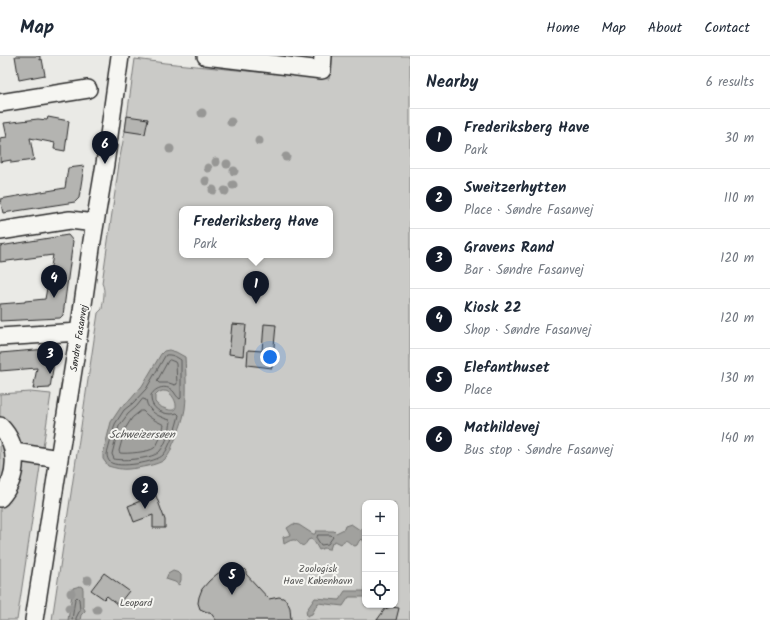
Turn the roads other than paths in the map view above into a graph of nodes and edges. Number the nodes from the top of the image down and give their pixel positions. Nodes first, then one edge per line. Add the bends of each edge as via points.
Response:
1 (120, 56) edge
2 (206, 56) edge
3 (323, 56) edge
4 (224, 57) edge
5 (290, 61) edge
6 (88, 89) dead end
7 (0, 103) edge
8 (95, 223) junction
9 (0, 231) edge
10 (79, 332) junction
11 (0, 337) edge
12 (0, 426) edge
13 (14, 452) junction
14 (59, 459) junction
15 (0, 498) edge
16 (34, 620) edge

1 - 8 street, Søndre Fasanvej
2 - 4 street
3 - 5 street via 322,70
4 - 5 street
6 - 7 street
8 - 9 street via 70,220
8 - 10 street, Søndre Fasanvej
10 - 11 street
10 - 14 street, Søndre Fasanvej
12 - 13 street
13 - 14 street
13 - 15 street via 12,480
14 - 16 street, Søndre Fasanvej

